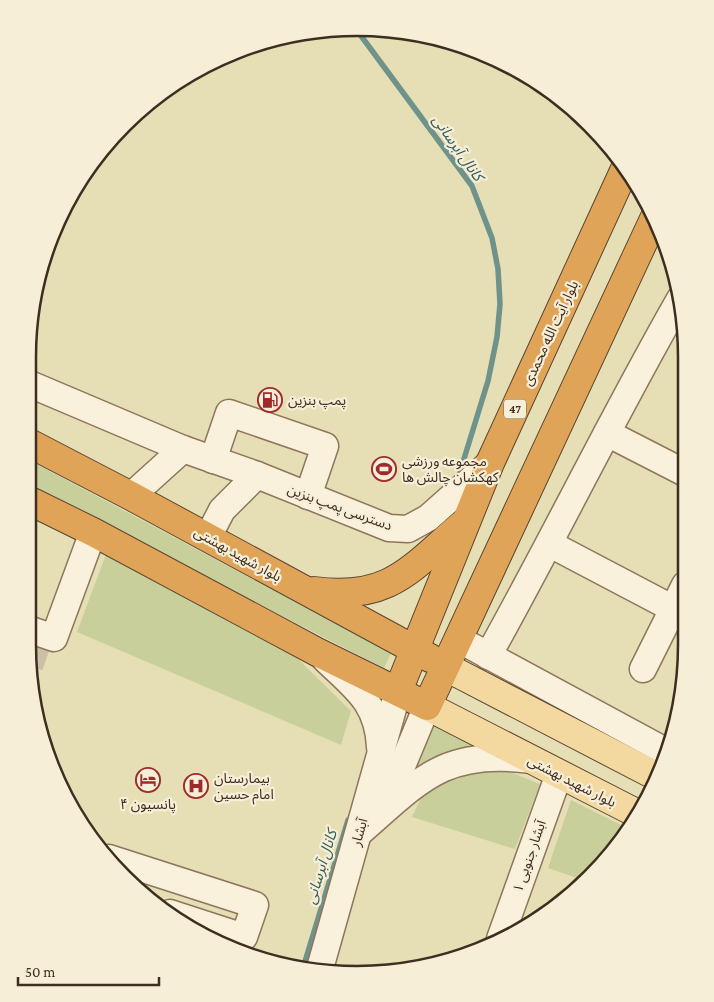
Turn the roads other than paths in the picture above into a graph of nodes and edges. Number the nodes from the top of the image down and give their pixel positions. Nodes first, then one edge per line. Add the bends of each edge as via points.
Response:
1 (622, 176) edge
2 (650, 228) edge
3 (674, 310) edge
4 (36, 387) edge
5 (607, 433) junction
6 (36, 447) edge
7 (183, 449) junction
8 (213, 460) junction
9 (490, 463) junction
10 (678, 469) edge
11 (258, 476) junction
12 (131, 496) junction
13 (308, 496) junction
14 (36, 508) edge
15 (466, 522) junction
16 (93, 532) junction
17 (208, 537) junction
18 (550, 544) junction
19 (288, 581) junction
20 (678, 611) edge
21 (678, 615) edge
22 (36, 636) edge
23 (458, 639) junction
24 (414, 650) junction
25 (317, 652) junction
26 (488, 656) junction
27 (444, 666) junction
28 (643, 669) dead end
29 (398, 691) junction
30 (427, 706) junction
31 (661, 749) edge
32 (380, 756) junction
33 (530, 760) junction
34 (651, 773) edge
35 (559, 774) junction
36 (632, 811) edge
37 (383, 812) junction
38 (359, 833) junction
39 (121, 862) edge
40 (194, 921) edge
41 (503, 931) edge
42 (321, 964) edge

1 - 9 highway, بلوار آیت الله محمدی / 47
2 - 23 highway
3 - 5 street
4 - 7 street, دسترسی پمپ بنزین
5 - 10 street
5 - 18 street
6 - 12 highway, بلوار شهید بهشتی
7 - 8 street, دسترسی پمپ بنزین
7 - 12 street
8 - 11 street, دسترسی پمپ بنزین
8 - 13 street via 230,413 325,446
9 - 13 street, دسترسی پمپ بنزین via 428,518 408,528 389,528
9 - 15 highway, بلوار آیت الله محمدی / 47
11 - 13 street, دسترسی پمپ بنزین
11 - 17 street via 222,510
12 - 17 highway, بلوار شهید بهشتی
14 - 16 highway, بلوار شهید بهشتی
15 - 19 highway via 393,582 367,592 340,595 313,591
15 - 24 highway, بلوار آیت الله محمدی / 47
16 - 22 street via 54,638
16 - 25 highway, بلوار شهید بهشتی
17 - 19 highway, بلوار شهید بهشتی
18 - 20 street
18 - 26 street
19 - 24 highway, بلوار شهید بهشتی
21 - 28 street
23 - 26 street
23 - 27 highway
24 - 27 highway, بلوار شهید بهشتی
24 - 29 highway, بلوار آیت الله محمدی / 47
25 - 29 highway, بلوار شهید بهشتی
25 - 32 street via 375,713
26 - 31 street
27 - 30 highway
27 - 34 main road, بلوار شهید بهشتی
29 - 30 highway, بلوار شهید بهشتی
29 - 32 street, آبشار
30 - 33 main road, بلوار شهید بهشتی
30 - 37 street
32 - 38 street, آبشار
33 - 35 main road, بلوار شهید بهشتی
33 - 37 street via 484,757 462,761 420,780
35 - 36 main road, بلوار شهید بهشتی
35 - 41 street, آبشار جنوبی ۱
37 - 38 street
38 - 42 street, آبشار
39 - 40 street via 255,905 244,938

